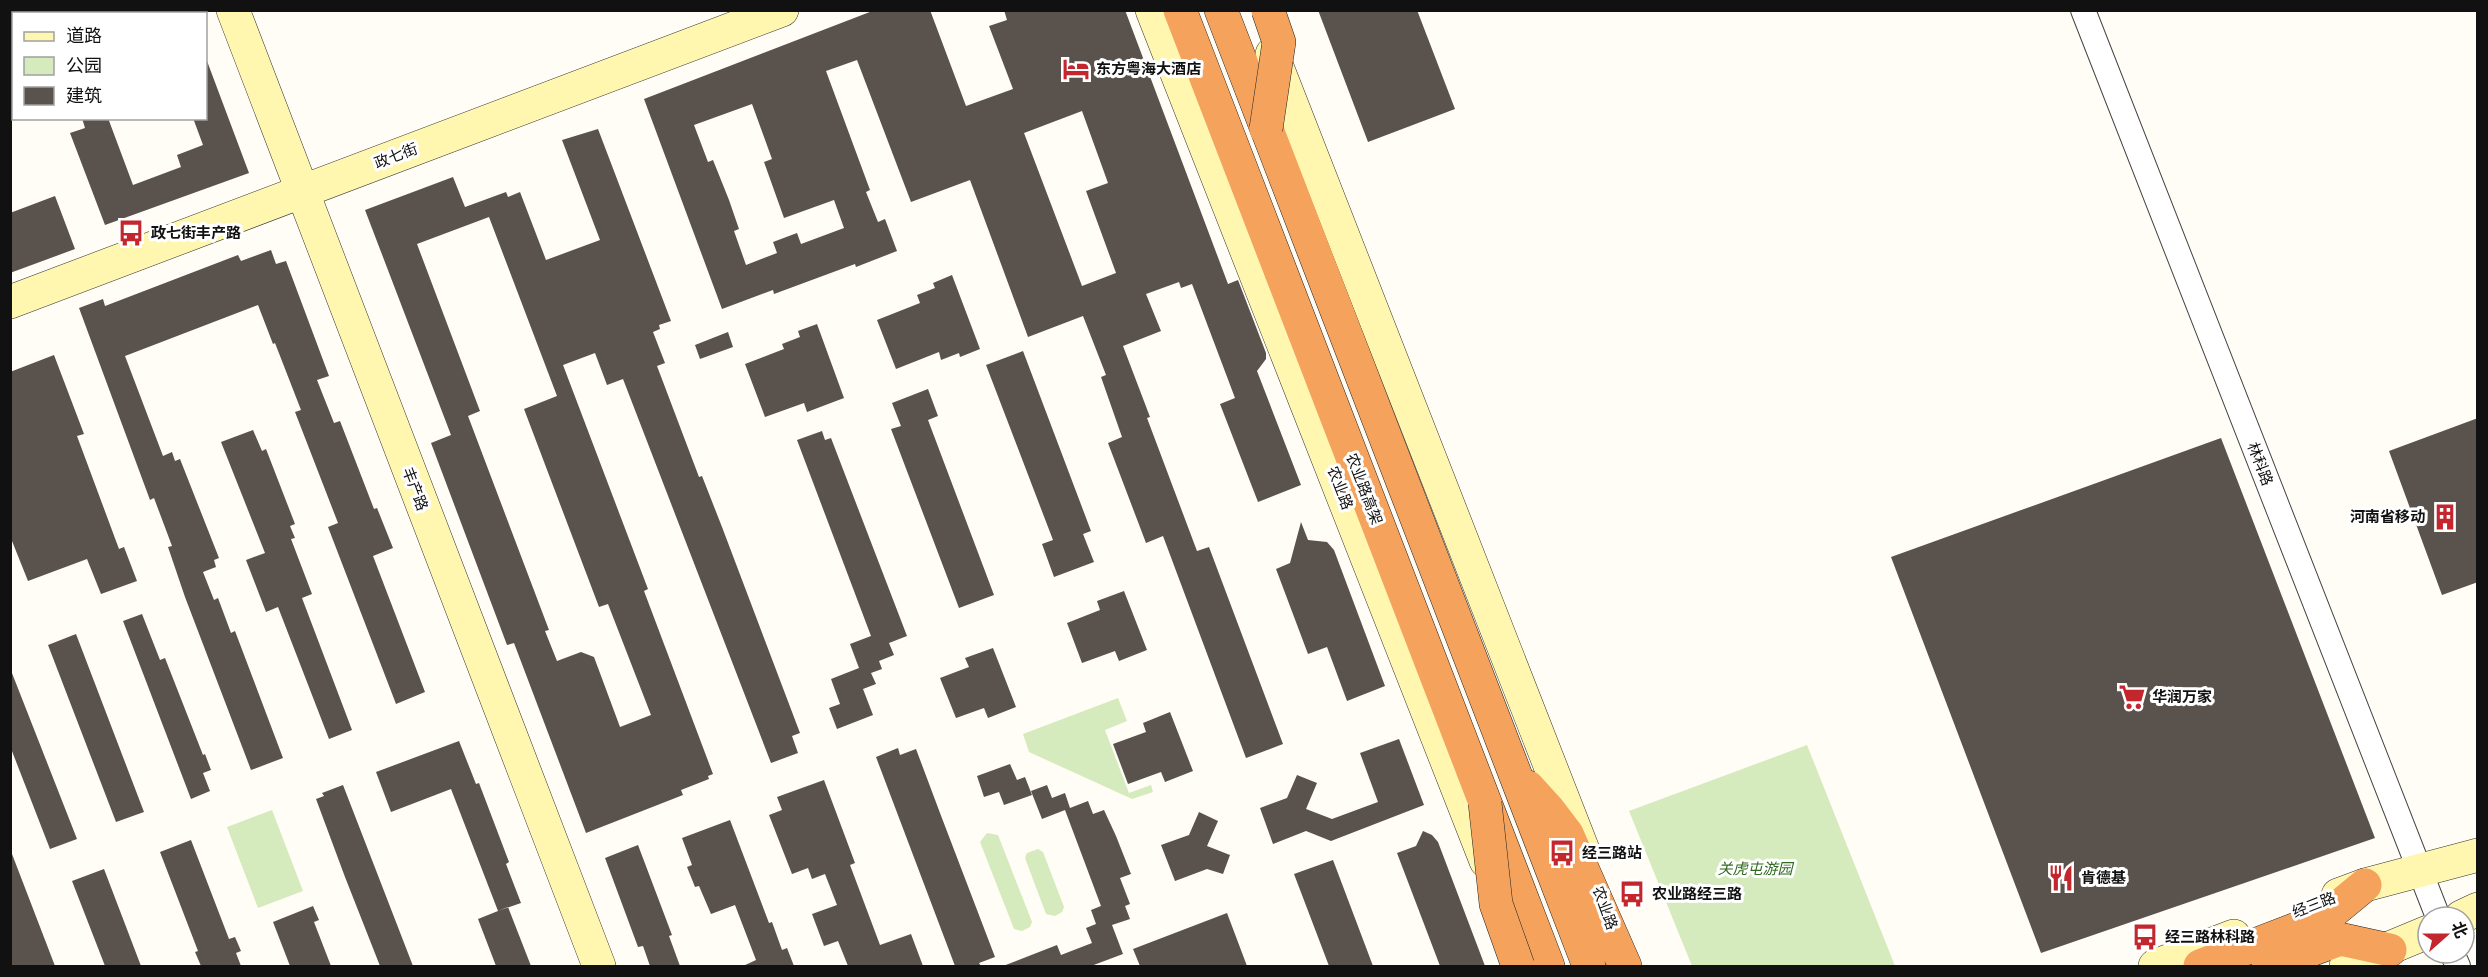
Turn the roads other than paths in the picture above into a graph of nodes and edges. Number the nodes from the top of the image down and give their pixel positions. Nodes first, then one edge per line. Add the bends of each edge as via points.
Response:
1 (233, 10) edge
2 (782, 10) edge
3 (1152, 10) edge
4 (1180, 10) edge
5 (1221, 10) edge
6 (1255, 10) edge
7 (1268, 10) edge
8 (2083, 10) edge
9 (1266, 129) junction
10 (302, 192) junction
11 (10, 302) edge
12 (1514, 772) junction
13 (1485, 803) junction
14 (2478, 855) edge
15 (2420, 870) junction
16 (2365, 885) junction
17 (2433, 905) edge
18 (2416, 938) edge
19 (2390, 950) junction
20 (598, 966) edge
21 (1518, 966) edge
22 (1526, 966) edge
23 (1548, 966) edge
24 (1589, 966) edge
25 (1626, 966) edge
26 (2155, 966) edge
27 (2200, 966) edge
28 (2268, 966) edge
29 (2346, 966) edge

1 - 10 street, 丰产路
2 - 10 street, 政七街
3 - 22 street, 农业路
4 - 13 highway, 农业路高架
5 - 9 highway
6 - 25 street, 农业路 via 1546,750
7 - 9 highway, bridge via 1280,42
8 - 15 street, 林科路
9 - 12 highway
10 - 11 street, 政七街
10 - 20 street, 丰产路
12 - 24 highway
12 - 25 highway via 1567,834
13 - 21 highway, bridge via 1496,904
13 - 23 highway, 农业路高架, bridge
14 - 15 street, 经三路
15 - 16 street, 经三路
15 - 17 street, 林科路
16 - 26 street, 经三路
16 - 27 highway via 2325,918
18 - 19 street
19 - 28 highway via 2340,939
19 - 29 street

